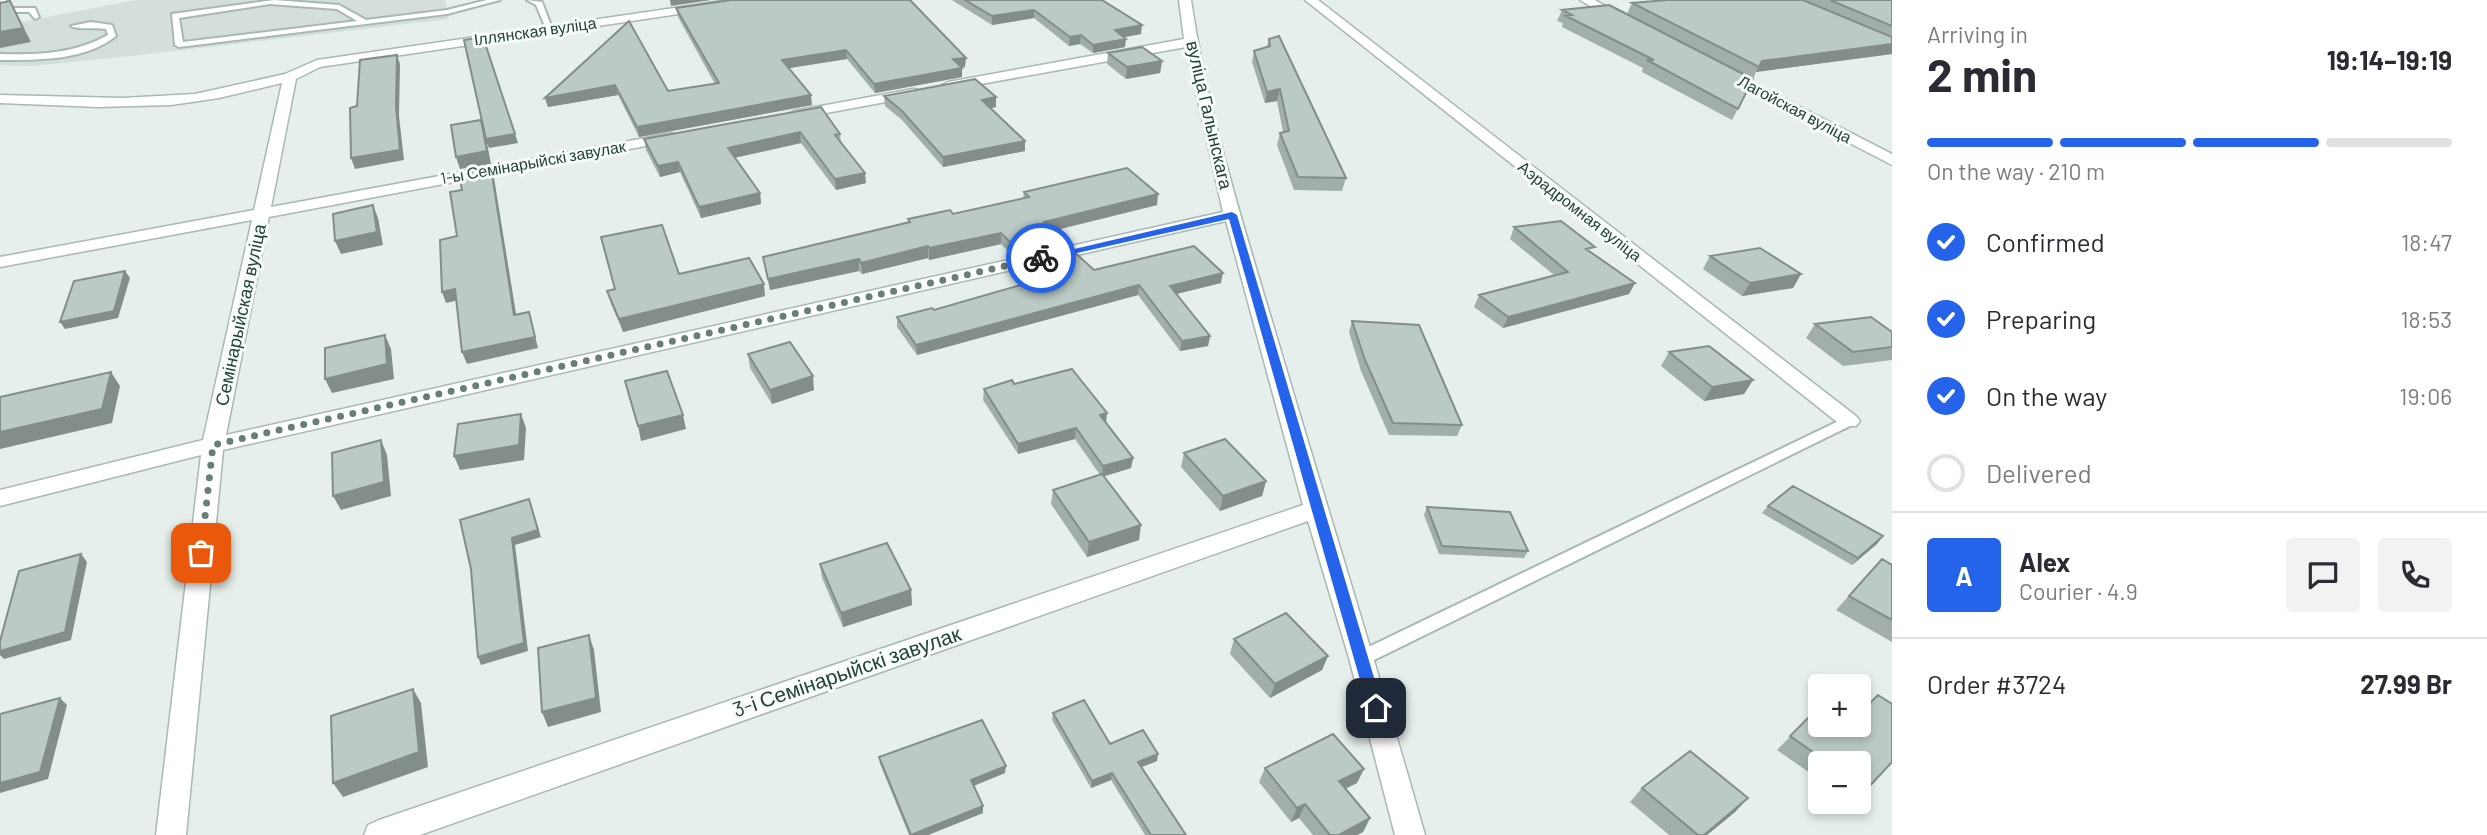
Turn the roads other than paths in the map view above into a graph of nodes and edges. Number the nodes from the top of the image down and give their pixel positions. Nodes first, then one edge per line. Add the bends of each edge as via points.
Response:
1 (2, 0) edge
2 (496, 0) edge
3 (531, 0) edge
4 (753, 0) edge
5 (1185, 0) edge
6 (1311, 0) edge
7 (1586, 0) edge
8 (34, 17) dead end
9 (365, 22) junction
10 (75, 26) dead end
11 (1635, 26) edge
12 (550, 29) junction
13 (1191, 42) junction
14 (0, 57) edge
15 (1708, 64) edge
16 (290, 77) junction
17 (0, 99) edge
18 (780, 117) edge
19 (685, 135) edge
20 (1892, 160) edge
21 (263, 212) junction
22 (1232, 215) junction
23 (0, 262) edge
24 (1849, 421) joint
25 (213, 445) junction
26 (0, 498) edge
27 (1316, 509) junction
28 (1362, 658) junction
29 (171, 835) edge
30 (379, 835) edge
31 (1410, 835) edge

1 - 8 lane via 9,10 32,10
2 - 9 lane via 447,12
3 - 12 lane via 539,4
4 - 12 street, Іллянская вуліца
5 - 13 street, вуліца Галынскага
6 - 24 street, Аэрадромная вуліца
7 - 11 street
9 - 9 lane via 179,45 175,16 270,2 339,7
10 - 14 lane via 109,27 112,36 95,46 62,54
12 - 16 street, Іллянская вуліца via 317,64
13 - 18 street
13 - 22 street, вуліца Галынскага
15 - 20 street, Лагойская вуліца
16 - 17 street via 196,98 152,102
16 - 21 street, Семінарыйская вуліца
19 - 21 street, 1-ы Семінарыйскі завулак
21 - 23 street, 1-ы Семінарыйскі завулак
21 - 25 street, Семінарыйская вуліца
22 - 25 street
22 - 27 street, вуліца Галынскага
24 - 28 lane
25 - 26 street
25 - 29 street, Семінарыйская вуліца
27 - 28 street, вуліца Галынскага
27 - 30 street, 3-і Семінарыйскі завулак
28 - 31 street, вуліца Галынскага

